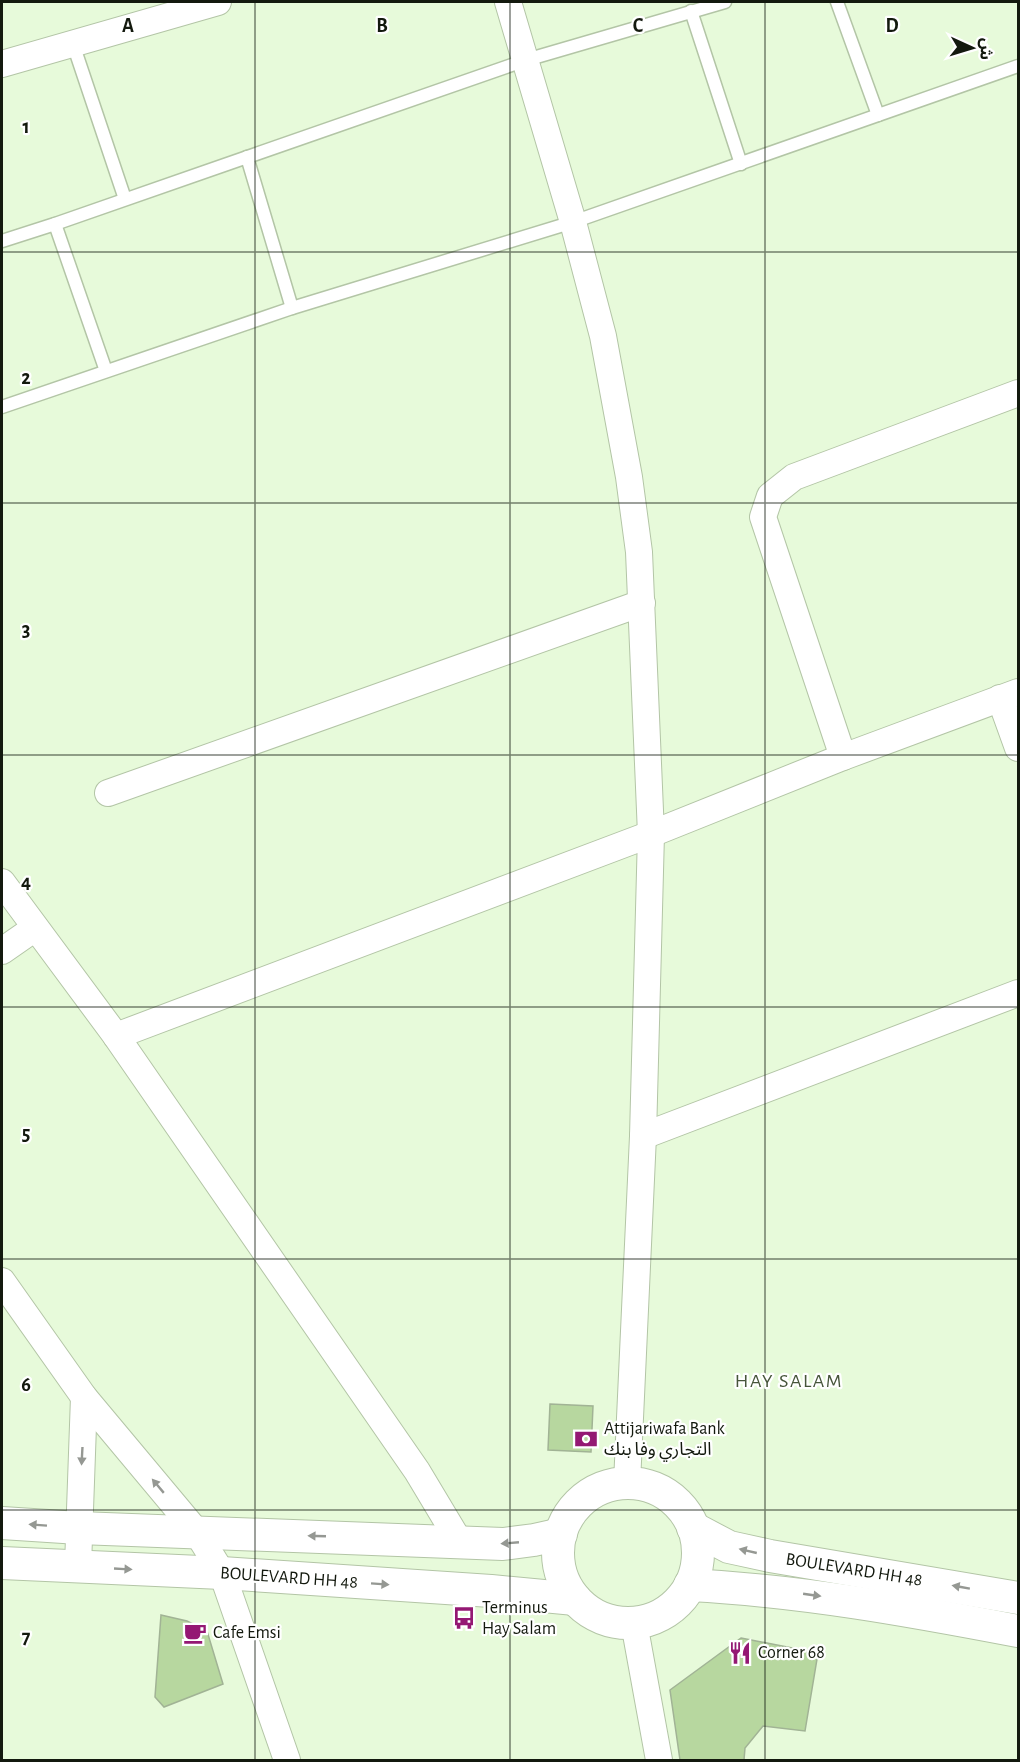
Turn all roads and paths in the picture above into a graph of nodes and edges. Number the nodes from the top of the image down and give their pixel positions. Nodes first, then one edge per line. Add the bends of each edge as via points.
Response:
1 (218, 2) edge
2 (508, 2) edge
3 (725, 2) edge
4 (837, 2) edge
5 (691, 11) junction
6 (72, 44) junction
7 (526, 60) junction
8 (2, 64) edge
9 (1018, 66) edge
10 (878, 115) junction
11 (247, 157) junction
12 (741, 164) junction
13 (125, 199) junction
14 (573, 222) junction
15 (55, 224) junction
16 (2, 240) edge
17 (292, 308) junction
18 (106, 371) junction
19 (1018, 393) edge
20 (2, 407) edge
21 (642, 603) junction
22 (1009, 695) edge
23 (1018, 748) edge
24 (843, 758) junction
25 (108, 793) dead end
26 (651, 834) junction
27 (2, 882) edge
28 (35, 928) junction
29 (2, 951) edge
30 (1018, 993) edge
31 (116, 1036) junction
32 (643, 1136) junction
33 (2, 1281) edge
34 (9, 1304) edge
35 (84, 1397) junction
36 (627, 1483) junction
37 (2, 1523) edge
38 (79, 1528) junction
39 (693, 1528) junction
40 (196, 1531) junction
41 (561, 1534) junction
42 (459, 1542) junction
43 (2, 1563) edge
44 (78, 1566) junction
45 (222, 1573) junction
46 (690, 1586) junction
47 (1018, 1598) edge
48 (575, 1599) junction
49 (634, 1623) junction
50 (1018, 1631) edge
51 (287, 1761) edge
52 (659, 1761) edge

1 - 6 street
2 - 7 street
3 - 5 lane
4 - 10 lane
5 - 7 lane
5 - 12 lane
6 - 8 street
6 - 13 lane
7 - 11 lane
7 - 14 street
9 - 10 lane
10 - 12 lane
11 - 13 lane
11 - 17 lane
12 - 14 lane
13 - 15 lane
14 - 17 lane
14 - 21 street via 603,336 629,477
15 - 16 lane
15 - 18 lane
17 - 18 lane
18 - 20 lane
19 - 24 street via 794,477 770,496 763,517
21 - 25 street
21 - 26 street
22 - 23 street
22 - 24 street
24 - 26 street
26 - 31 street
26 - 32 street
27 - 28 street
28 - 29 street
28 - 31 street
30 - 32 street
31 - 42 street via 417,1471
32 - 36 street
33 - 34 street
34 - 35 street
35 -> 38 street
40 -> 35 street
36 - 39 street via 648,1486 667,1495 683,1510
36 - 41 street via 605,1487 586,1498 571,1514
38 -> 37 street
38 - 40 street
38 - 44 street
39 - 46 street via 698,1557
47 -> 39 street, BOULEVARD HH 48 via 770,1556 729,1547
42 -> 40 street
40 - 45 street
41 -> 42 street via 503,1544
41 - 48 street via 560,1568
43 - 44 street, BOULEVARD HH 48
44 -> 45 street, BOULEVARD HH 48
45 -> 48 street, BOULEVARD HH 48
45 - 51 street
46 - 49 street via 667,1612
46 -> 50 street, BOULEVARD HH 48 via 807,1594
48 - 49 street via 592,1614 612,1622
49 - 52 street

